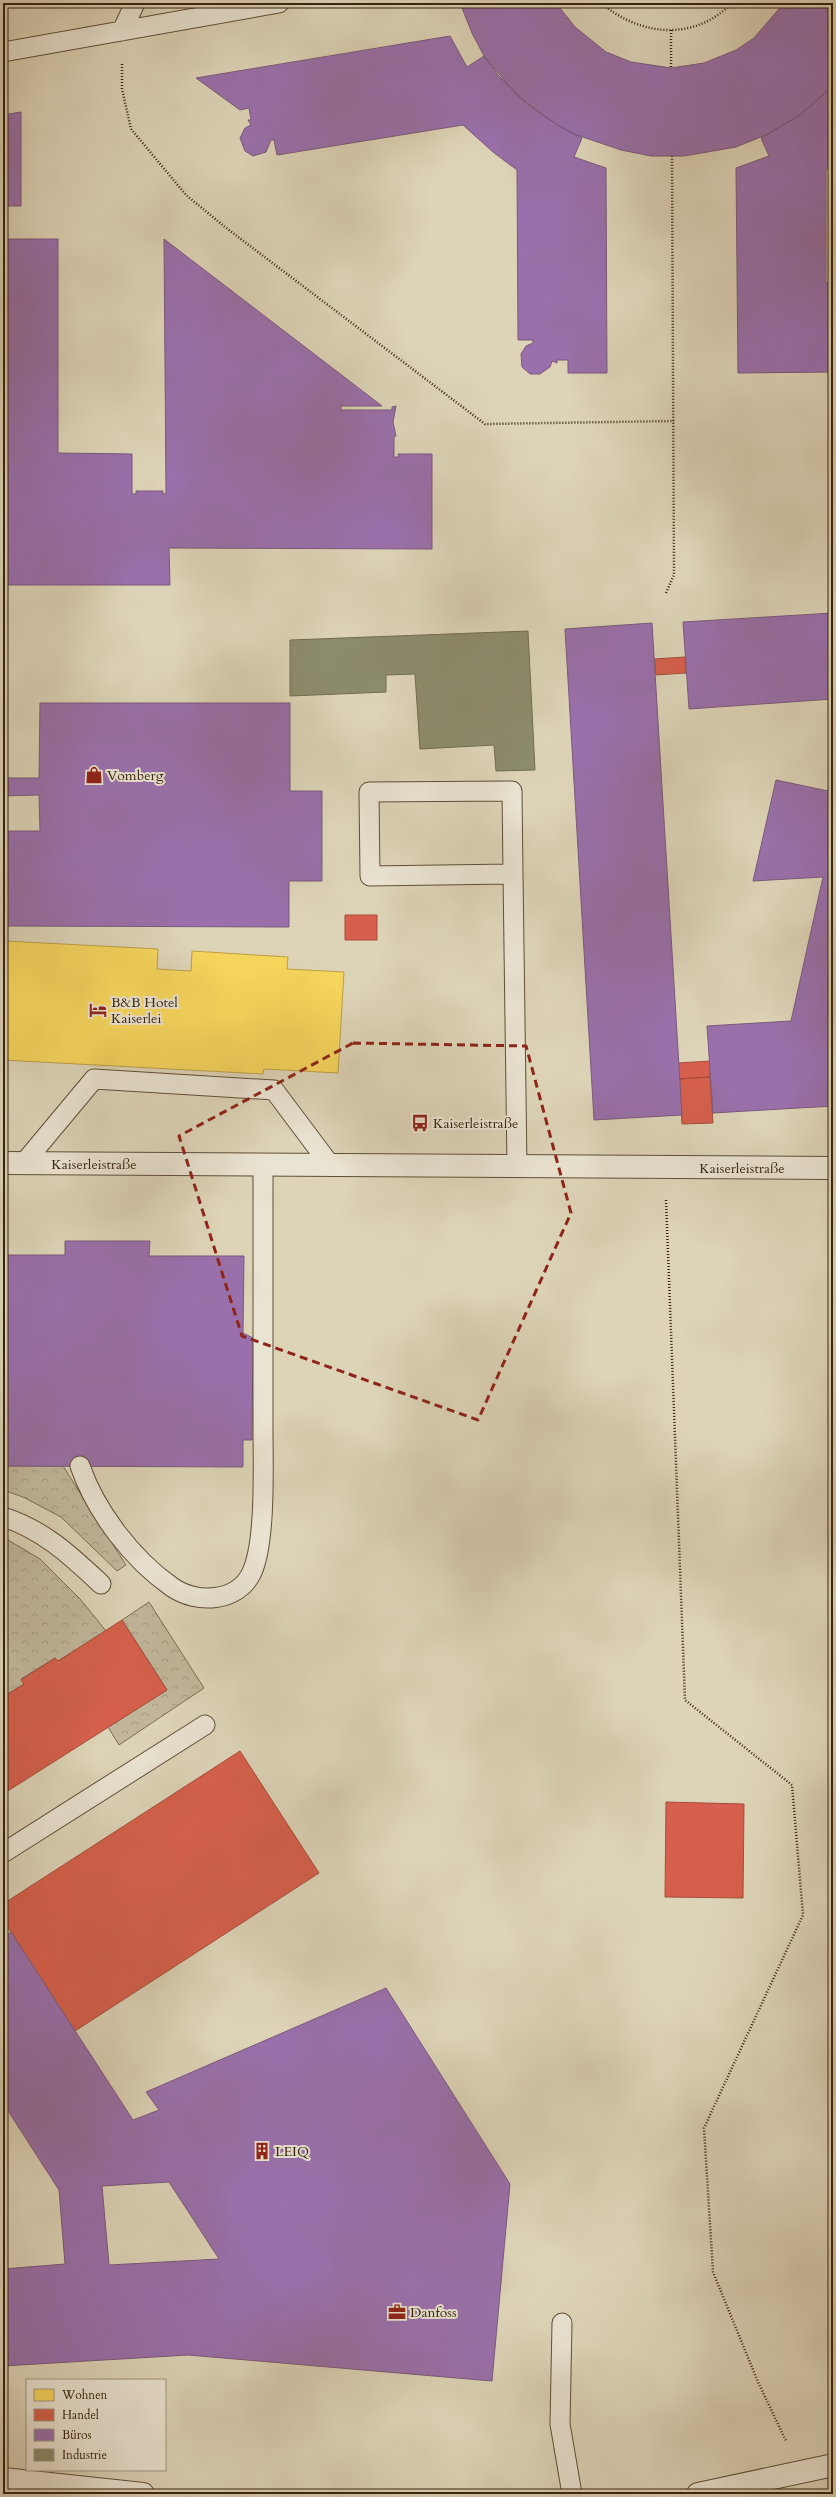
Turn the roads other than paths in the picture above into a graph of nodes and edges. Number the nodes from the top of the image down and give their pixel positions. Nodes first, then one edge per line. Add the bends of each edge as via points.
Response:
1 (135, 3) edge
2 (279, 3) edge
3 (122, 31) junction
4 (3, 52) edge
5 (513, 874) junction
6 (13, 1164) edge
7 (263, 1166) junction
8 (332, 1166) junction
9 (517, 1167) junction
10 (833, 1168) edge
11 (80, 1466) dead end
12 (3, 1517) edge
13 (101, 1584) dead end
14 (205, 1725) dead end
15 (3, 1853) edge
16 (562, 2323) dead end
17 (828, 2466) dead end
18 (3, 2479) edge
19 (143, 2494) edge
20 (572, 2494) edge
21 (698, 2494) edge

1 - 3 lane
2 - 3 lane
3 - 4 lane
5 - 5 lane via 370,876 369,792 512,791
5 - 9 lane
6 - 7 street, Kaiserleistraße
6 - 8 lane via 94,1079 274,1090
7 - 8 street, Kaiserleistraße
7 - 11 lane via 263,1469 258,1556 251,1574 239,1588 222,1597 202,1599 178,1591 152,1574 133,1554 88,1490
8 - 9 street, Kaiserleistraße
9 - 10 street, Kaiserleistraße
12 - 13 lane via 16,1521 61,1546
14 - 15 lane
16 - 20 lane via 560,2424
17 - 21 street
18 - 19 street

